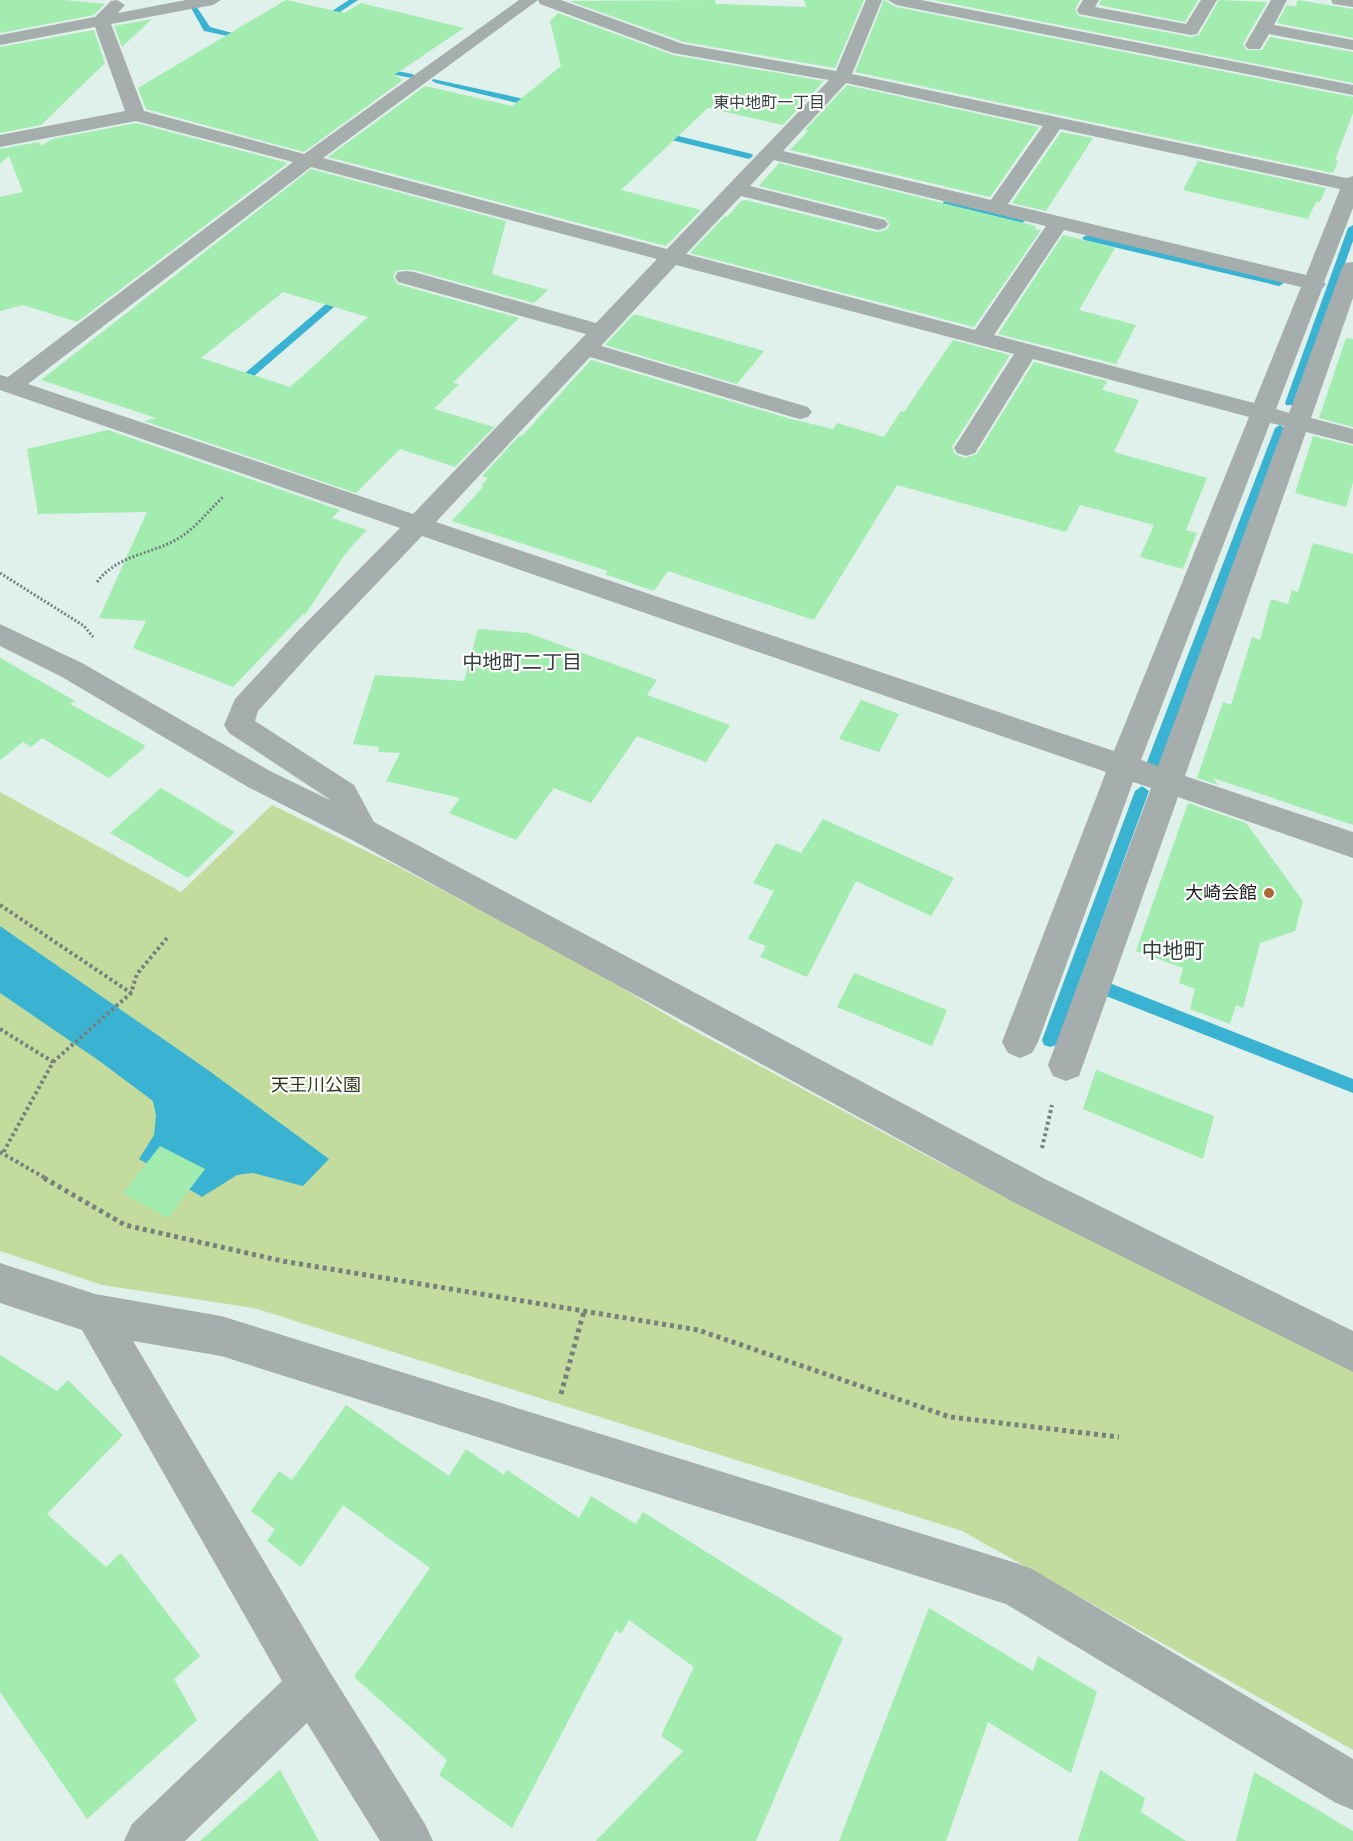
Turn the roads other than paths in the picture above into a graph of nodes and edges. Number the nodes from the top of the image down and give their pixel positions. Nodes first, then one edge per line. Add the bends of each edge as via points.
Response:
1 (123, 0) edge
2 (213, 0) edge
3 (530, 0) edge
4 (546, 0) edge
5 (874, 0) edge
6 (896, 0) edge
7 (1092, 0) edge
8 (1209, 0) edge
9 (1279, 0) edge
10 (1339, 0) edge
11 (1353, 3) edge
12 (101, 20) junction
13 (1264, 28) junction
14 (0, 40) edge
15 (1353, 45) edge
16 (1242, 68) junction
17 (842, 77) junction
18 (1353, 90) edge
19 (136, 115) junction
20 (1054, 124) junction
21 (0, 141) edge
22 (768, 153) junction
23 (308, 160) junction
24 (1353, 185) edge
25 (735, 188) junction
26 (996, 207) junction
27 (1058, 223) junction
28 (878, 224) dead end
29 (669, 257) junction
30 (1353, 268) edge
31 (406, 277) dead end
32 (1315, 284) junction
33 (1348, 298) edge
34 (591, 339) junction
35 (980, 339) junction
36 (1027, 351) junction
37 (6, 384) edge
38 (800, 411) dead end
39 (1264, 414) junction
40 (1298, 423) junction
41 (1353, 437) edge
42 (966, 448) dead end
43 (417, 526) junction
44 (0, 634) edge
45 (1123, 768) junction
46 (1168, 782) junction
47 (363, 831) junction
48 (1353, 845) edge
49 (1020, 1042) dead end
50 (1066, 1065) road end
51 (0, 1282) edge
52 (95, 1314) junction
53 (1353, 1352) edge
54 (311, 1686) junction
55 (1353, 1786) edge
56 (149, 1841) edge
57 (408, 1841) edge

1 - 12 street
2 - 12 street
3 - 23 street
4 - 17 street via 679,49
5 - 17 street
6 - 16 street
7 - 8 street via 1084,10 1191,30
9 - 13 street
10 - 11 street
12 - 14 street
12 - 19 street
13 - 15 street
13 - 16 street
16 - 18 street
17 - 20 street
17 - 22 street
19 - 21 street
19 - 23 street
20 - 24 street
20 - 26 street
22 - 25 street
22 - 26 street
23 - 29 street
23 - 37 street
24 - 32 street
25 - 28 street
25 - 29 street
26 - 27 street
27 - 32 street
27 - 35 street
29 - 34 street
29 - 35 street
30 - 33 street
31 - 34 street
32 - 39 street
33 - 40 street
34 - 38 street
34 - 43 street
35 - 36 street
36 - 39 street
36 - 42 street
37 - 43 street
39 - 40 street
39 - 45 street
40 - 41 street
40 - 46 street
43 - 45 street
43 - 47 street via 245,706 239,725 343,793
44 - 47 street via 72,670 293,798
45 - 46 street
45 - 49 street
46 - 48 street
46 - 50 street
47 - 53 street via 1032,1192
51 - 52 street
52 - 54 street
52 - 55 street via 221,1336 1016,1585
54 - 56 street
54 - 57 street

